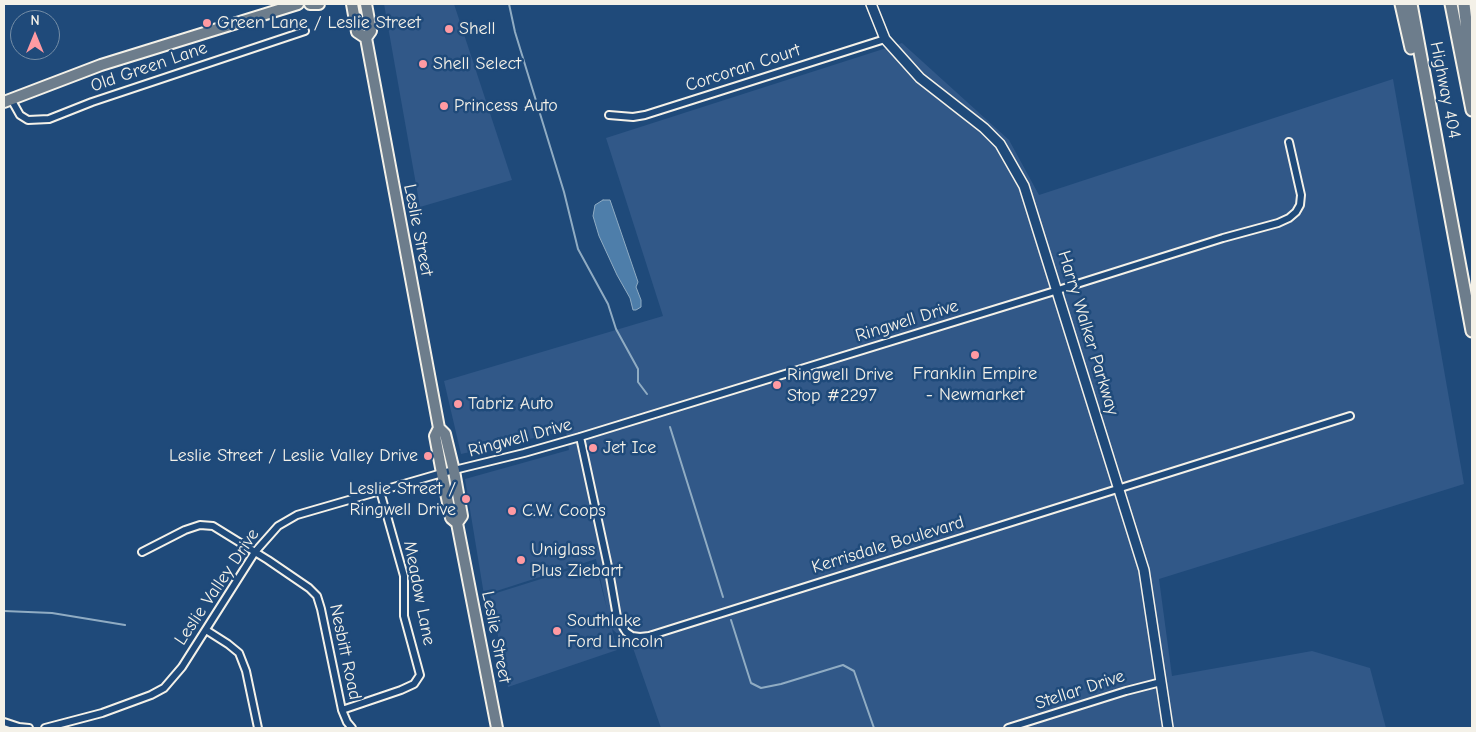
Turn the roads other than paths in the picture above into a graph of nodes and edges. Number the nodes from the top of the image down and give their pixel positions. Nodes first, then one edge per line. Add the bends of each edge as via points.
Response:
1 (298, 4) edge
2 (310, 4) edge
3 (319, 4) edge
4 (352, 4) edge
5 (366, 4) edge
6 (871, 4) edge
7 (1401, 4) edge
8 (1410, 4) edge
9 (1451, 4) edge
10 (1464, 4) edge
11 (305, 31) dead end
12 (366, 38) junction
13 (885, 39) junction
14 (1472, 74) edge
15 (1472, 92) edge
16 (7, 101) edge
17 (1430, 107) junction
18 (1472, 107) edge
19 (609, 115) dead end
20 (1288, 142) dead end
21 (1058, 290) junction
22 (1472, 331) edge
23 (1350, 416) dead end
24 (439, 428) junction
25 (580, 437) junction
26 (454, 471) junction
27 (442, 473) junction
28 (1119, 488) junction
29 (380, 491) junction
30 (457, 523) junction
31 (142, 552) dead end
32 (255, 552) junction
33 (206, 630) junction
34 (1161, 682) junction
35 (342, 710) junction
36 (4, 722) edge
37 (29, 728) edge
38 (45, 728) edge
39 (258, 728) edge
40 (352, 728) edge
41 (497, 728) edge
42 (1008, 728) edge
43 (1168, 728) edge

1 - 16 main road via 101,65
2 - 3 main road
4 - 12 main road, Leslie Street via 357,32
5 - 12 main road, Leslie Street via 371,31
6 - 13 street, Harry Walker Parkway
7 - 17 highway via 1420,89
8 - 17 highway, Highway 404
9 - 18 highway, Highway 404
10 - 14 highway
11 - 16 street, Old Green Lane via 48,119 28,120
12 - 24 main road, Leslie Street
13 - 19 street, Corcoran Court via 645,115
13 - 21 street, Harry Walker Parkway via 920,78 1000,144 1024,186
15 - 18 highway
17 - 22 highway, Highway 404
20 - 21 street, Ringwell Drive via 1301,195 1300,205 1289,218
21 - 25 street, Ringwell Drive
21 - 28 street, Harry Walker Parkway
23 - 28 street, Kerrisdale Boulevard
24 - 26 main road, Leslie Street via 445,434
24 - 27 main road, Leslie Street via 435,436
25 - 26 street, Ringwell Drive
25 - 28 street, Kerrisdale Boulevard via 617,617 632,636 649,636
26 - 27 street, Leslie Valley Drive
26 - 30 main road, Leslie Street via 462,516
27 - 29 street, Leslie Valley Drive
27 - 30 main road, Leslie Street via 450,518
28 - 34 street, Harry Walker Parkway via 1144,570
29 - 32 street, Leslie Valley Drive via 297,515 278,526
29 - 35 street, Meadow Lane via 404,576 404,616 420,675 414,684
30 - 41 main road, Leslie Street
31 - 32 street, Nesbitt Road via 170,536 200,525 213,526
32 - 33 street, Leslie Valley Drive
32 - 35 street, Nesbitt Road via 296,578 317,596
33 - 38 street, Leslie Valley Drive via 164,688 102,713
33 - 39 street via 239,653
34 - 42 street, Stellar Drive
34 - 43 street, Harry Walker Parkway
35 - 40 street, Nesbitt Road
36 - 37 street

